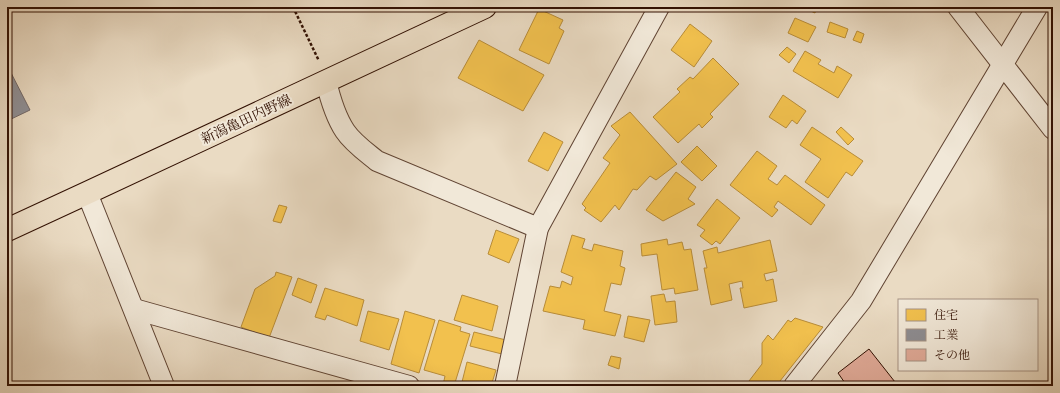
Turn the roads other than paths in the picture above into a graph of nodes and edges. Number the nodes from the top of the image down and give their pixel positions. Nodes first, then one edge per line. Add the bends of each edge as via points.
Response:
1 (485, 7) edge
2 (659, 7) edge
3 (958, 7) edge
4 (1036, 7) edge
5 (1002, 65) junction
6 (326, 81) junction
7 (1053, 129) edge
8 (87, 194) junction
9 (538, 228) junction
10 (7, 230) edge
11 (134, 309) junction
12 (164, 386) edge
13 (409, 386) edge
14 (505, 386) edge
15 (794, 386) edge

1 - 6 main road, 新潟亀田内野線
2 - 9 street
3 - 5 street
4 - 5 street
5 - 7 street
5 - 15 street via 861,301
6 - 8 main road, 新潟亀田内野線
6 - 9 street via 331,102 345,130 359,147 377,161
8 - 10 main road, 新潟亀田内野線
8 - 11 street
9 - 14 street
11 - 12 street
11 - 13 street

